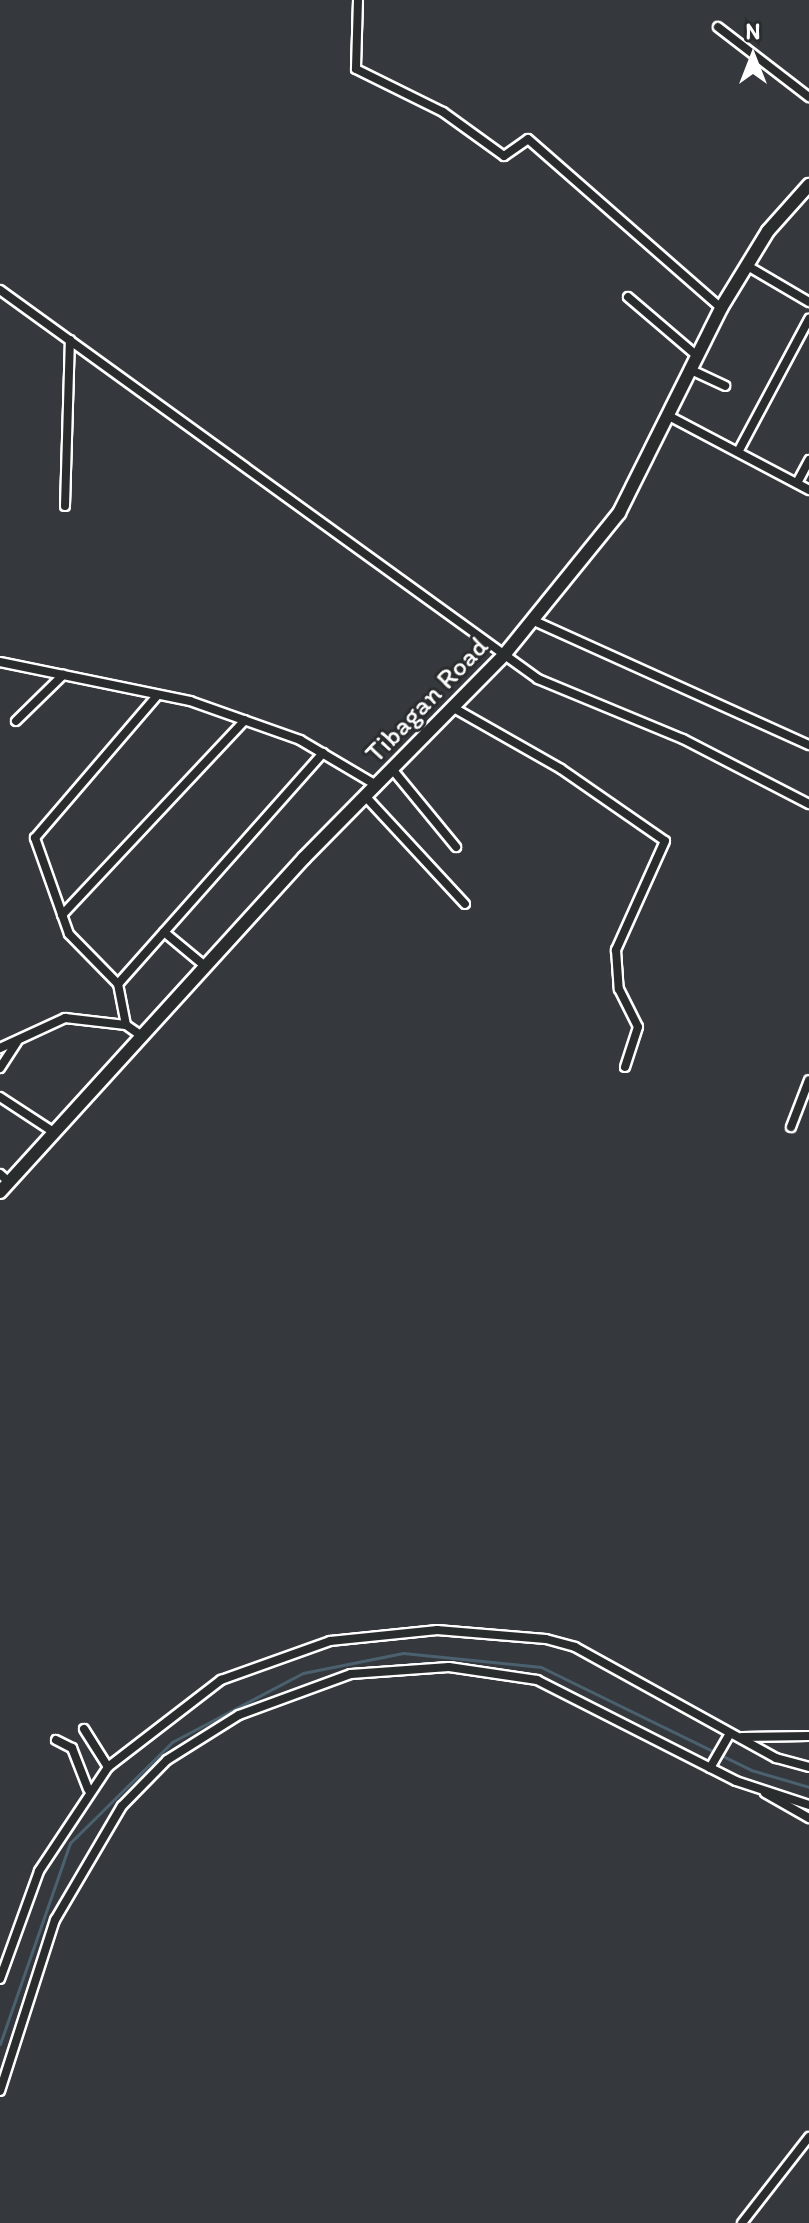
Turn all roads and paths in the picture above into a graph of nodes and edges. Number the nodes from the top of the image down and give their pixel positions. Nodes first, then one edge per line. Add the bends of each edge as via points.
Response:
1 (358, 0) edge
2 (718, 27) dead end
3 (809, 97) edge
4 (809, 185) edge
5 (746, 265) junction
6 (0, 290) edge
7 (628, 297) dead end
8 (809, 302) edge
9 (721, 308) junction
10 (809, 319) edge
11 (70, 340) junction
12 (696, 355) junction
13 (689, 369) junction
14 (725, 386) dead end
15 (667, 415) junction
16 (738, 452) junction
17 (809, 460) edge
18 (797, 483) junction
19 (809, 490) edge
20 (65, 506) dead end
21 (532, 620) junction
22 (504, 655) junction
23 (0, 662) edge
24 (63, 675) junction
25 (156, 697) junction
26 (452, 707) junction
27 (245, 720) junction
28 (16, 721) dead end
29 (809, 745) edge
30 (323, 753) junction
31 (392, 769) junction
32 (376, 785) junction
33 (365, 796) junction
34 (809, 804) edge
35 (456, 847) dead end
36 (465, 904) dead end
37 (62, 915) junction
38 (164, 932) junction
39 (205, 966) junction
40 (118, 984) junction
41 (126, 1025) junction
42 (142, 1036) junction
43 (18, 1040) junction
44 (0, 1048) edge
45 (625, 1067) dead end
46 (0, 1068) edge
47 (809, 1080) edge
48 (0, 1097) edge
49 (791, 1127) dead end
50 (55, 1133) junction
51 (3, 1183) edge
52 (84, 1729) dead end
53 (732, 1735) junction
54 (809, 1736) edge
55 (56, 1740) dead end
56 (712, 1765) junction
57 (108, 1767) junction
58 (809, 1767) edge
59 (88, 1789) junction
60 (764, 1792) junction
61 (809, 1805) edge
62 (809, 1818) edge
63 (0, 1979) edge
64 (0, 2091) edge
65 (809, 2137) edge
66 (742, 2223) edge

1 - 9 street via 356,69 443,112 505,157 528,139
2 - 3 street
4 - 5 main road, Tibagan Road
5 - 8 street
5 - 9 main road, Tibagan Road
6 - 11 street
7 - 12 street
9 - 12 main road, Tibagan Road
10 - 16 street
11 - 20 street
11 - 22 street
12 - 13 main road, Tibagan Road
13 - 14 street
13 - 15 main road, Tibagan Road
15 - 16 street
15 - 21 main road, Tibagan Road via 619,513
16 - 18 street
17 - 18 street
18 - 19 street
21 - 22 main road, Tibagan Road
21 - 29 street
22 - 26 main road, Tibagan Road
22 - 34 street via 552,686 683,739
23 - 24 street
24 - 25 street
24 - 28 street
25 - 27 street
25 - 37 street via 35,833
26 - 31 main road, Tibagan Road
26 - 45 street via 561,769 665,841 616,950 619,989 639,1031
27 - 30 street
27 - 37 street
30 - 32 street
30 - 38 street
31 - 32 main road, Tibagan Road
31 - 35 street
32 - 33 main road, Tibagan Road
33 - 36 street
33 - 39 main road, Tibagan Road
37 - 40 street via 75,942
38 - 39 street
38 - 40 street
39 - 42 main road, Tibagan Road
40 - 41 street
41 - 42 street
41 - 43 street via 65,1018
42 - 50 main road, Tibagan Road
43 - 44 street
43 - 46 street
47 - 49 street
48 - 50 street
50 - 51 main road, Tibagan Road
52 - 57 street
53 - 54 street
53 - 56 street
53 - 57 street via 561,1643 469,1631 374,1633 293,1652 221,1680 153,1725
53 - 58 street
55 - 59 street via 72,1748
56 - 60 street
56 - 64 street via 568,1694 501,1672 409,1667 351,1674 239,1715 167,1760 93,1849 55,1920
57 - 59 street
59 - 63 street via 39,1871
60 - 61 street
60 - 62 street via 779,1807
65 - 66 street

